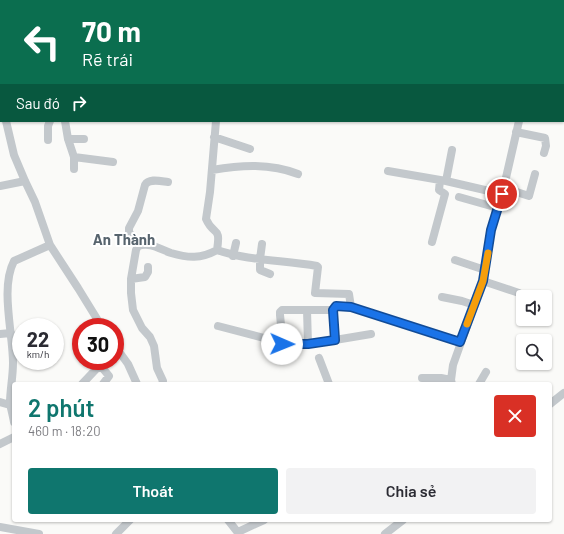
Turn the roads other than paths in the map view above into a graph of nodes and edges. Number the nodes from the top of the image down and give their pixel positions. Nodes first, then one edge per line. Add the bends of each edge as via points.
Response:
1 (6, 122) edge
2 (50, 122) edge
3 (65, 122) edge
4 (216, 122) edge
5 (518, 122) edge
6 (516, 132) junction
7 (214, 137) junction
8 (68, 139) junction
9 (84, 139) dead end
10 (48, 140) dead end
11 (250, 149) dead end
12 (452, 150) dead end
13 (544, 153) dead end
14 (74, 156) junction
15 (113, 162) dead end
16 (74, 169) dead end
17 (212, 170) junction
18 (388, 170) dead end
19 (298, 174) dead end
20 (535, 174) dead end
21 (443, 180) junction
22 (25, 182) junction
23 (168, 182) dead end
24 (0, 186) edge
25 (503, 191) junction
26 (459, 198) dead end
27 (498, 208) junction
28 (432, 242) dead end
29 (236, 243) dead end
30 (262, 244) dead end
31 (50, 245) junction
32 (138, 246) junction
33 (217, 250) junction
34 (233, 256) junction
35 (260, 259) junction
36 (455, 260) dead end
37 (148, 267) dead end
38 (485, 270) junction
39 (270, 274) dead end
40 (131, 279) junction
41 (483, 281) junction
42 (516, 292) edge
43 (442, 297) dead end
44 (474, 305) junction
45 (351, 307) junction
46 (307, 310) junction
47 (333, 310) junction
48 (96, 318) edge
49 (218, 326) dead end
50 (10, 333) junction
51 (0, 334) edge
52 (371, 334) dead end
53 (335, 340) junction
54 (460, 342) junction
55 (282, 344) junction
56 (308, 344) junction
57 (124, 358) edge
58 (319, 358) dead end
59 (95, 370) edge
60 (105, 370) edge
61 (486, 372) dead end
62 (422, 378) dead end
63 (84, 382) edge
64 (104, 382) edge
65 (136, 382) edge
66 (163, 382) edge
67 (328, 382) edge
68 (452, 382) edge
69 (480, 382) edge
70 (564, 393) edge
71 (0, 402) edge
72 (552, 402) edge
73 (10, 404) junction
74 (12, 413) edge
75 (12, 438) edge
76 (0, 444) edge
77 (128, 522) edge
78 (230, 522) edge
79 (260, 522) edge
80 (400, 522) edge
81 (0, 527) edge
82 (238, 533) edge
83 (39, 534) edge
84 (116, 534) edge
85 (385, 534) edge

1 - 22 street via 14,155
2 - 10 street
3 - 8 street
4 - 7 street
5 - 6 street
6 - 13 street via 545,138
6 - 25 street
7 - 11 street
7 - 17 street
8 - 9 street
8 - 14 street
12 - 21 street
14 - 15 street
14 - 16 street
17 - 19 street via 250,165
17 - 33 street via 206,219 218,233
18 - 21 street
20 - 25 street via 529,196
21 - 25 street
21 - 28 street via 439,190 445,194
22 - 24 street
22 - 31 street
23 - 32 street via 149,181 145,185 138,211 129,228
25 - 27 street
26 - 27 street
27 - 38 street via 491,230
29 - 34 street
30 - 35 street
31 - 48 street
31 - 50 street via 17,259 12,264 5,304
32 - 33 street via 150,244 172,253 193,257 207,256
32 - 40 street via 134,255
33 - 34 street
34 - 35 street
35 - 39 street via 260,270
35 - 45 street via 318,266 316,293 349,294
36 - 38 street
37 - 40 street via 146,277
38 - 41 street
40 - 66 street via 133,310 154,346 157,368
41 - 42 street
41 - 44 street
43 - 44 street
44 - 54 street
45 - 47 street via 336,306
45 - 54 street
46 - 47 street
46 - 55 street via 280,312
46 - 56 street
47 - 53 street
49 - 55 street
50 - 51 street
50 - 73 street via 13,364
52 - 53 street
53 - 56 street
54 - 68 street via 453,365
55 - 56 street
57 - 65 street
58 - 67 street
59 - 63 street
60 - 64 street via 109,376
61 - 69 street
62 - 68 street via 441,378
70 - 72 street
71 - 73 street
73 - 74 street
75 - 76 street
77 - 84 street
78 - 82 street
79 - 82 street
80 - 85 street
81 - 83 street

